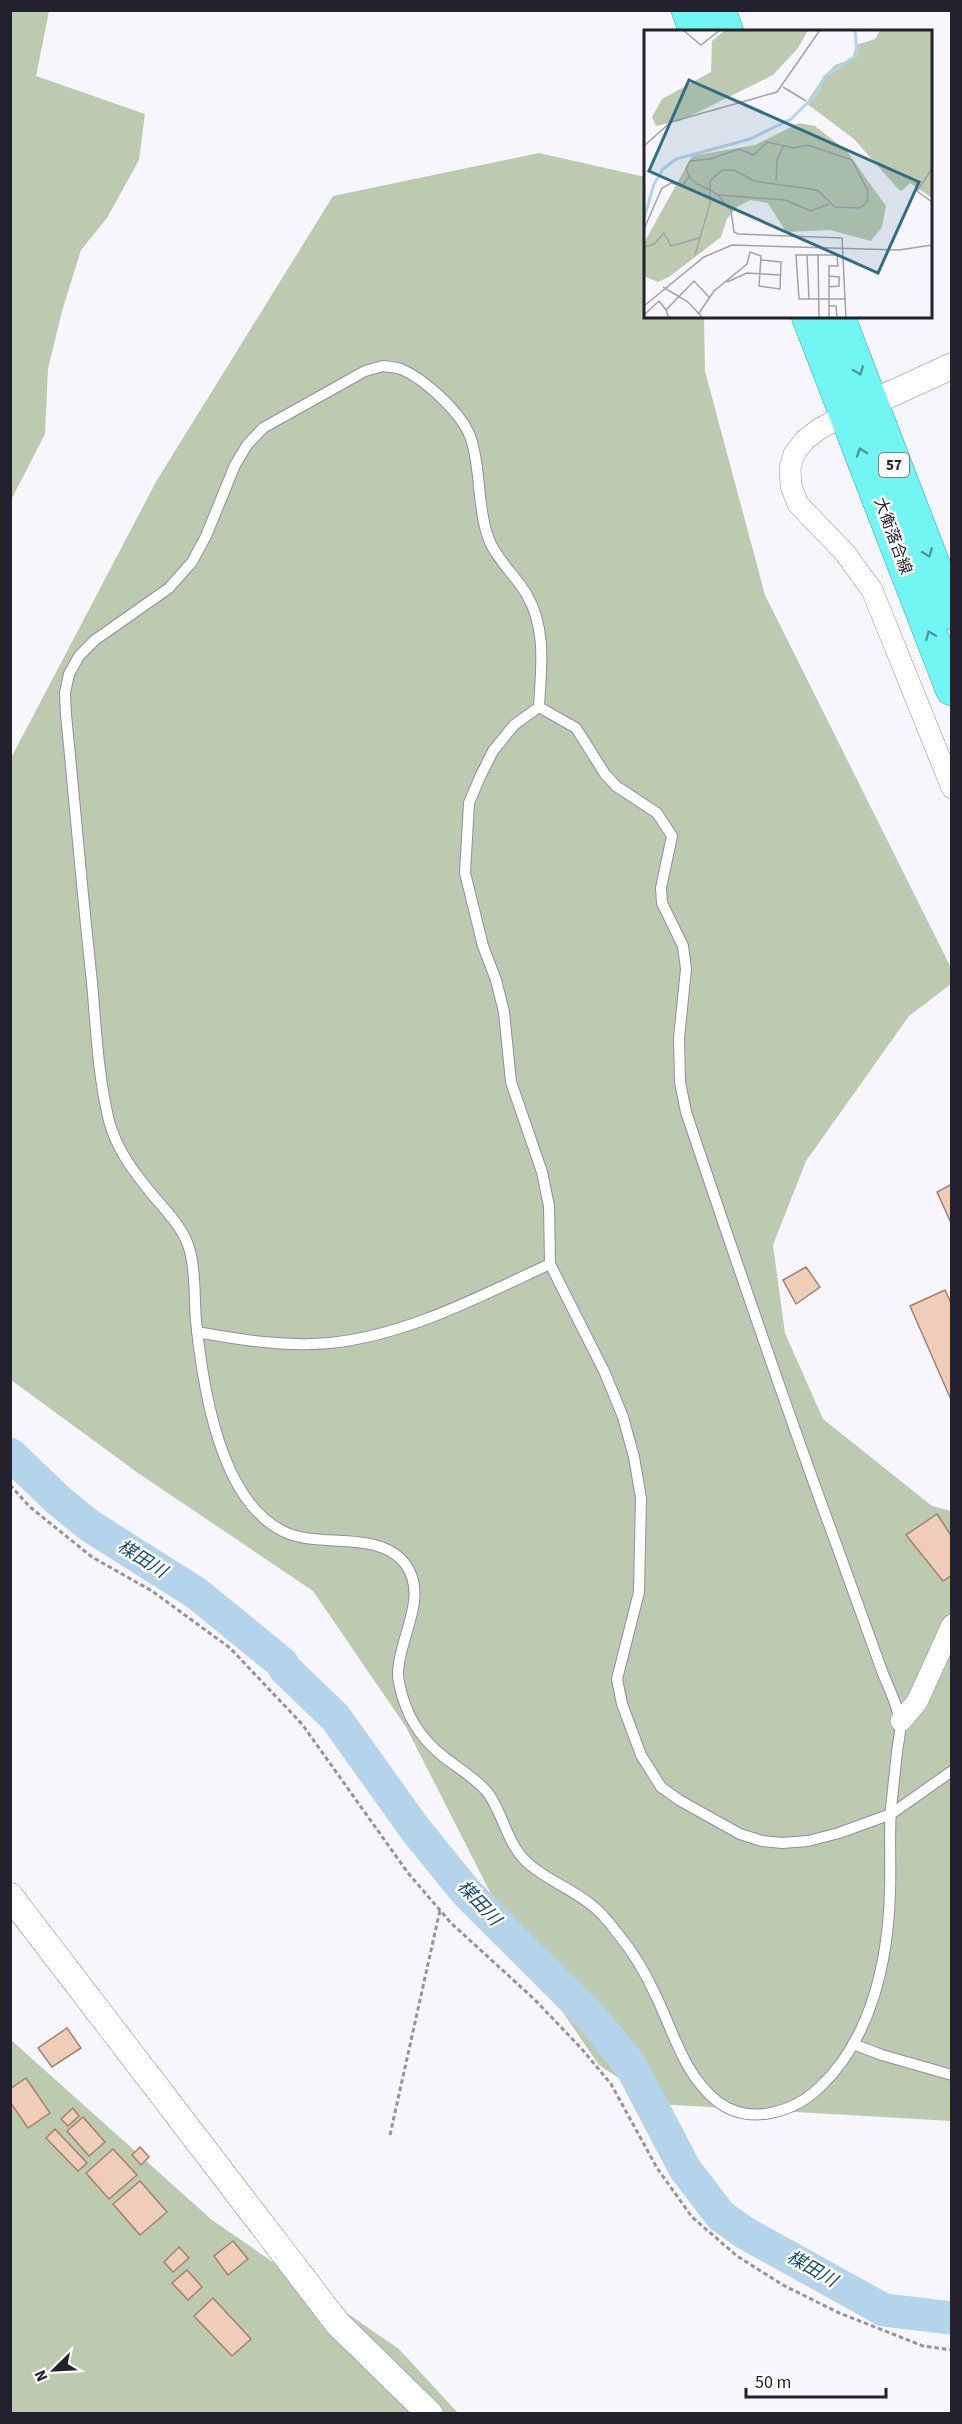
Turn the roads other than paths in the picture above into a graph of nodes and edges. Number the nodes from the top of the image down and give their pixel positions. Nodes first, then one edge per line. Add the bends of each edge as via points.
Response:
1 (688, 10) edge
2 (719, 10) edge
3 (695, 30) edge
4 (726, 30) edge
5 (809, 318) edge
6 (838, 318) edge
7 (951, 366) edge
8 (859, 408) junction
9 (951, 613) edge
10 (951, 689) edge
11 (539, 707) junction
12 (951, 788) edge
13 (550, 1264) junction
14 (197, 1332) junction
15 (951, 1625) edge
16 (901, 1721) junction
17 (951, 1771) edge
18 (891, 1814) junction
19 (10, 1896) edge
20 (853, 2044) junction
21 (951, 2075) edge
22 (430, 2414) edge

1 - 3 main road
2 - 4 main road
5 - 8 main road, 大衡落合線 / 57
6 -> 8 main road, 大衡落合線 / 57
7 - 8 street
8 -> 9 main road, 大衡落合線 / 57
10 -> 8 main road, 大衡落合線 / 57
8 - 12 street via 805,440 794,454 791,486 798,504 845,553 872,591
11 - 13 lane via 514,725 493,751 480,777 470,803 465,873 504,1012 511,1082 542,1172 549,1206
11 - 14 lane via 542,642 537,617 487,537 471,438 434,391 400,369 383,366 365,371 263,428 235,465 192,562 148,605 95,640 69,674 66,715 105,1100 123,1155 185,1236 192,1258
11 - 16 lane via 576,728 605,774 657,813 672,836 661,888 662,903 683,946 686,969 679,1038 680,1082 686,1112 778,1387
13 - 14 lane via 453,1308 399,1329 362,1338 297,1344
13 - 18 lane via 605,1373 634,1457 641,1498 639,1592 617,1679 622,1704 649,1771 661,1787 687,1805 740,1834 762,1841 808,1841
14 - 20 lane via 217,1433 229,1468 255,1510 290,1534 384,1547 402,1558 413,1578 414,1600 398,1672 401,1696 411,1718 441,1755 488,1794 519,1855 589,1902 614,1928 647,1978 678,2046 711,2097 730,2109 749,2114 770,2114 793,2106 830,2078
15 - 16 street via 917,1702
16 - 18 lane
17 - 18 lane
18 - 20 lane via 886,1944 866,2019
19 - 22 street via 338,2324
20 - 21 lane

